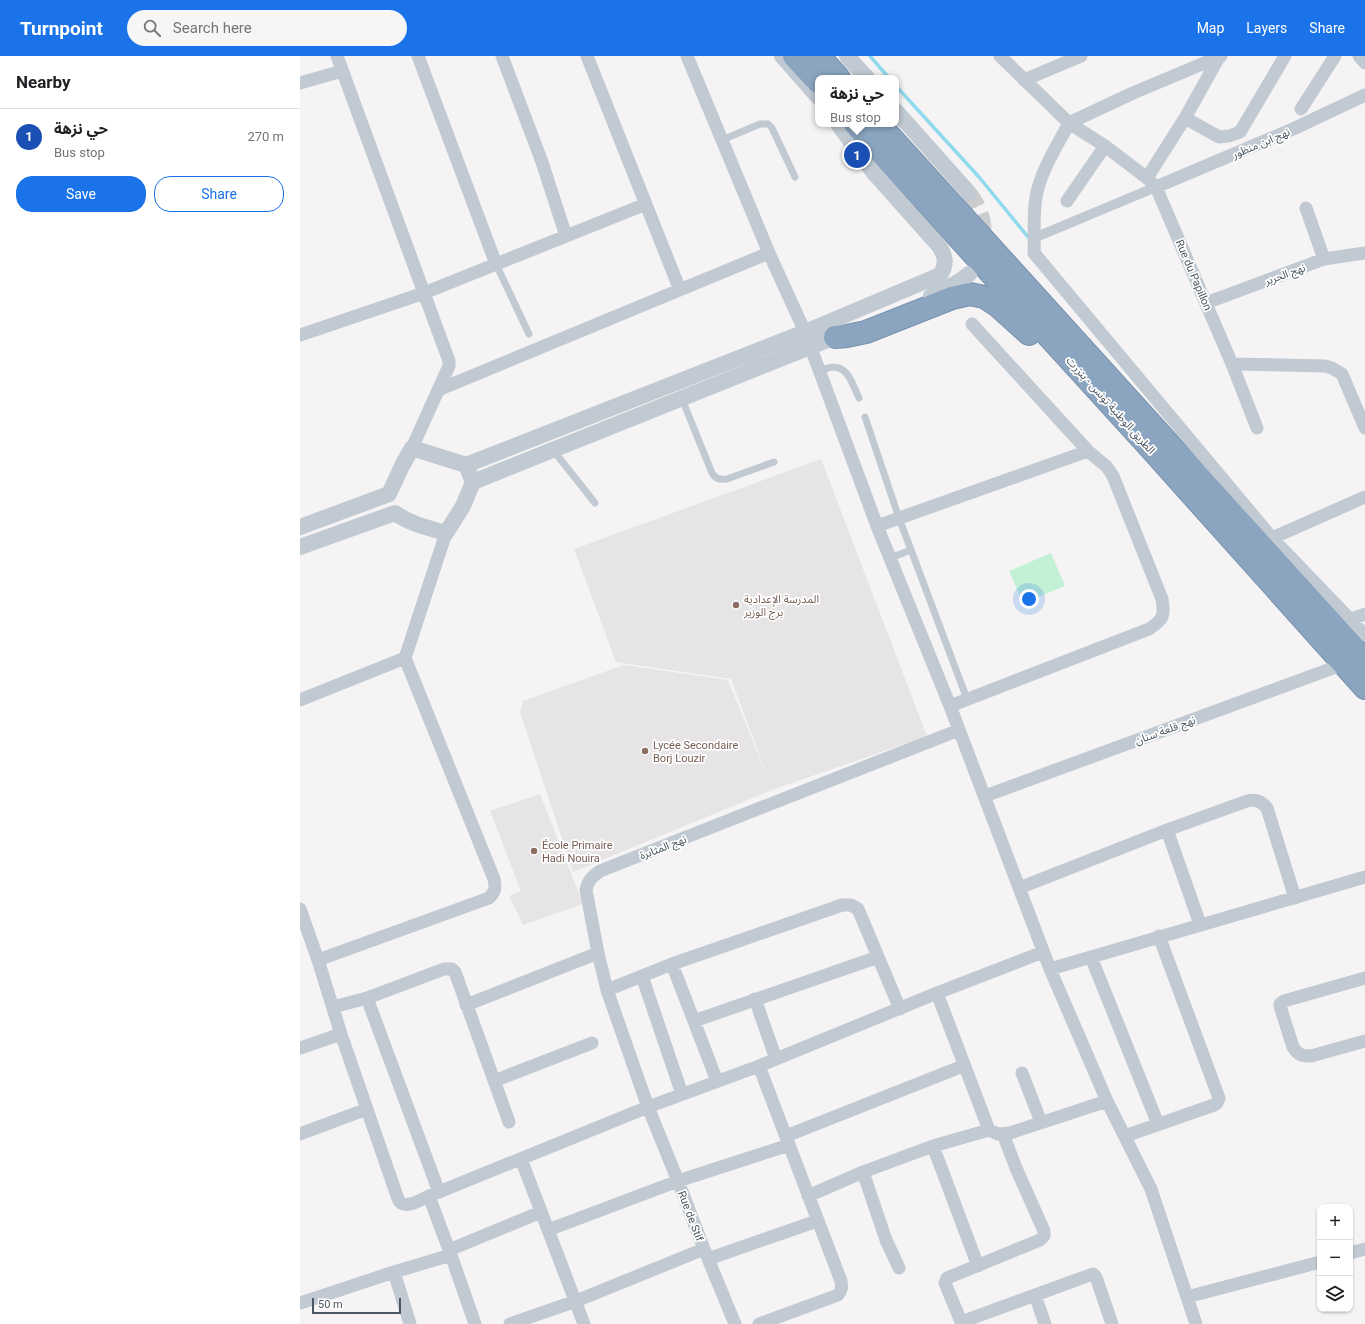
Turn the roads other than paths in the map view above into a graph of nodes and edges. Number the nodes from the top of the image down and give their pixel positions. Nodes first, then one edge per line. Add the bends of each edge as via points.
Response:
1 (337, 56) edge
2 (418, 56) edge
3 (502, 56) edge
4 (587, 56) edge
5 (687, 56) edge
6 (782, 56) edge
7 (794, 56) edge
8 (819, 56) edge
9 (847, 56) edge
10 (1000, 56) edge
11 (1080, 56) edge
12 (1220, 56) edge
13 (1285, 56) edge
14 (1335, 56) edge
15 (342, 70) junction
16 (836, 75) edge
17 (864, 75) edge
18 (1024, 80) junction
19 (300, 83) edge
20 (815, 89) edge
21 (815, 90) edge
22 (1365, 95) edge
23 (1302, 109) dead end
24 (899, 114) edge
25 (1185, 118) junction
26 (1069, 123) junction
27 (840, 127) edge
28 (847, 127) edge
29 (858, 127) edge
30 (882, 127) edge
31 (722, 140) junction
32 (1105, 146) junction
33 (795, 177) dead end
34 (1151, 182) junction
35 (970, 193) tunnel mouth
36 (1067, 200) dead end
37 (646, 204) junction
38 (1306, 208) dead end
39 (1034, 232) junction
40 (566, 236) junction
41 (769, 253) junction
42 (1365, 253) edge
43 (1324, 259) junction
44 (496, 264) junction
45 (969, 274) dead end
46 (680, 290) junction
47 (424, 293) junction
48 (1206, 303) junction
49 (972, 324) dead end
50 (805, 332) junction
51 (529, 334) dead end
52 (300, 335) edge
53 (835, 337) junction
54 (811, 348) junction
55 (1232, 364) junction
56 (1067, 368) junction
57 (820, 370) junction
58 (438, 390) junction
59 (859, 398) dead end
60 (682, 399) junction
61 (865, 417) dead end
62 (1257, 428) dead end
63 (1365, 428) edge
64 (412, 448) junction
65 (1151, 449) junction
66 (553, 450) junction
67 (1088, 451) junction
68 (774, 462) dead end
69 (466, 465) junction
70 (473, 482) junction
71 (389, 494) junction
72 (1365, 497) edge
73 (595, 503) dead end
74 (395, 513) junction
75 (899, 518) junction
76 (877, 526) junction
77 (300, 527) edge
78 (446, 533) junction
79 (1272, 538) junction
80 (300, 548) edge
81 (911, 550) junction
82 (890, 558) junction
83 (1365, 614) edge
84 (1351, 619) junction
85 (1365, 635) edge
86 (405, 658) junction
87 (1355, 662) edge
88 (1365, 688) edge
89 (967, 699) junction
90 (300, 700) edge
91 (950, 706) junction
92 (959, 730) junction
93 (985, 796) junction
94 (1166, 830) junction
95 (1365, 877) edge
96 (1019, 888) junction
97 (1295, 898) junction
98 (300, 909) edge
99 (1200, 924) junction
100 (1159, 936) junction
101 (1043, 952) junction
102 (598, 954) junction
103 (878, 957) junction
104 (1091, 957) junction
105 (318, 960) junction
106 (672, 964) junction
107 (1050, 969) junction
108 (642, 976) junction
109 (1365, 978) edge
110 (607, 990) junction
111 (936, 993) junction
112 (367, 998) junction
113 (755, 999) junction
114 (466, 1005) junction
115 (333, 1007) junction
116 (900, 1009) junction
117 (694, 1021) junction
118 (341, 1034) junction
119 (1365, 1041) edge
120 (592, 1043) dead end
121 (300, 1048) edge
122 (776, 1059) junction
123 (759, 1066) junction
124 (963, 1066) junction
125 (1022, 1073) dead end
126 (717, 1081) junction
127 (494, 1082) junction
128 (682, 1094) junction
129 (1107, 1101) junction
130 (648, 1107) junction
131 (367, 1109) junction
132 (509, 1122) dead end
133 (1041, 1122) junction
134 (1158, 1124) junction
135 (989, 1130) junction
136 (300, 1134) edge
137 (1003, 1134) junction
138 (1125, 1136) junction
139 (787, 1141) junction
140 (934, 1146) junction
141 (521, 1159) junction
142 (863, 1172) junction
143 (678, 1182) junction
144 (434, 1194) junction
145 (808, 1196) junction
146 (541, 1212) junction
147 (817, 1220) junction
148 (548, 1230) junction
149 (1365, 1249) edge
150 (450, 1252) junction
151 (1353, 1253) edge
152 (706, 1254) junction
153 (1317, 1263) edge
154 (978, 1266) junction
155 (899, 1268) dead end
156 (394, 1272) junction
157 (1035, 1295) junction
158 (1186, 1297) junction
159 (576, 1301) junction
160 (300, 1303) edge
161 (961, 1323) edge
162 (410, 1324) edge
163 (475, 1324) edge
164 (510, 1324) edge
165 (584, 1324) edge
166 (736, 1324) edge
167 (759, 1324) edge
168 (1045, 1324) edge
169 (1112, 1324) edge
170 (1196, 1324) edge

1 - 15 street
2 - 44 street
3 - 40 street via 542,162
4 - 37 street
5 - 31 street
6 - 21 street
7 - 20 highway
8 - 16 highway
9 - 17 street
10 - 18 street
11 - 18 street
12 - 25 street
12 - 26 street
13 - 25 street via 1240,132 1219,137
14 - 23 street
15 - 19 street
15 - 47 street
18 - 26 street
22 - 34 street, نهج ابن منظور via 1292,130
24 - 35 street
25 - 34 street
26 - 32 street
26 - 39 street via 1039,184
27 - 50 street via 874,173 939,246 944,253 945,264 940,275
28 - 56 highway
29 - 65 highway, الطريق الوطنية تونس - بنزرت
30 - 87 highway, الطريق الوطنية تونس - بنزرت
31 - 33 lane via 760,124 768,124
31 - 41 street
32 - 34 street
32 - 36 street
34 - 39 street
34 - 48 street, Rue du Papillon
37 - 40 street
37 - 46 street
38 - 43 street
39 - 79 street via 1034,253
40 - 44 street
41 - 46 street
41 - 50 street
42 - 43 street, نهج الحرير
43 - 48 street, نهج الحرير
44 - 47 street
44 - 51 lane
45 - 53 street via 948,288
46 - 58 street
47 - 52 street
47 - 58 street via 449,361
48 - 55 street, Rue du Papillon
49 - 67 street
50 - 54 street
50 - 69 street
53 - 54 street
53 - 56 highway via 866,332 952,298 970,294 984,297 998,306
54 - 57 street
54 - 60 street
55 - 62 street, Rue du Papillon
55 - 63 street via 1332,368 1342,374
56 - 65 highway via 1115,418
57 - 59 lane via 834,367 847,373
57 - 76 street
58 - 64 street
60 - 66 street
60 - 68 lane via 712,473 717,479 727,479
61 - 75 lane
64 - 69 street
64 - 71 street
65 - 87 highway, الطريق الوطنية تونس - بنزرت
66 - 70 street
66 - 73 lane
67 - 75 street
67 - 89 street via 1107,467 1113,476 1162,599 1164,610 1160,622 1150,629
69 - 70 street
70 - 78 street via 464,506
71 - 74 street
71 - 77 street
72 - 79 street
74 - 78 street via 409,521
74 - 80 street
75 - 76 street
75 - 81 lane
76 - 82 street
78 - 86 street
79 - 84 street
81 - 82 lane
81 - 89 lane
82 - 91 street
83 - 84 street
84 - 85 street
86 - 90 street
86 - 105 street via 496,887 489,898
87 - 88 highway, الطريق الوطنية تونس - بنزرت
87 - 93 street, نهج قلعة سنان
89 - 91 street
91 - 92 street
92 - 93 street
92 - 102 street, نهج المثابرة via 600,871 588,882 586,890
93 - 96 street
94 - 96 street
94 - 97 street via 1247,801 1261,802 1267,808
94 - 99 street
95 - 97 street
96 - 101 street
97 - 99 street
98 - 105 street
99 - 100 street
100 - 104 street
100 - 134 street via 1219,1098 1218,1103 1214,1105
101 - 107 street
101 - 111 street
102 - 110 street, نهج المثابرة
102 - 114 street
103 - 106 street via 858,909 851,905 842,905
103 - 113 street
103 - 116 street
104 - 107 street
104 - 134 street
105 - 115 street
106 - 108 street
106 - 117 street
107 - 129 street
108 - 110 street
108 - 128 street
109 - 119 street via 1280,1004 1293,1047 1302,1056 1311,1056
110 - 130 street, نهج المثابرة
111 - 116 street
111 - 124 street
112 - 114 street via 448,968 455,972
112 - 115 street
112 - 144 street
113 - 117 street
113 - 122 street
114 - 127 street
115 - 118 street
116 - 122 street
117 - 126 street
118 - 121 street
118 - 131 street
120 - 127 street
122 - 123 street
123 - 126 street
123 - 139 street
124 - 135 street
124 - 139 street
125 - 133 street
126 - 128 street
127 - 132 street
128 - 130 street
129 - 133 street
129 - 138 street
130 - 141 street
130 - 143 street, Rue de Stif
131 - 136 street
131 - 144 street via 400,1202 409,1204
133 - 137 street
134 - 138 street
135 - 137 street
135 - 140 street
137 - 154 street via 1044,1234 1040,1240
138 - 158 street via 1151,1189
139 - 143 street
139 - 145 street
140 - 142 street
140 - 154 street
141 - 144 street
141 - 146 street
142 - 145 street
142 - 155 street via 886,1240
143 - 148 street
143 - 152 street, Rue de Stif
144 - 150 street
145 - 147 street
146 - 148 street
146 - 150 street
147 - 152 street
147 - 167 street via 841,1280 841,1290 838,1295
148 - 159 street
149 - 151 street
150 - 156 street
150 - 163 street
152 - 159 street
152 - 166 street, Rue de Stif
153 - 158 street
154 - 161 street via 946,1279 945,1283
156 - 160 street
156 - 162 street
157 - 161 street
157 - 168 street
157 - 169 street via 1095,1275
158 - 170 street
159 - 164 street
159 - 165 street

